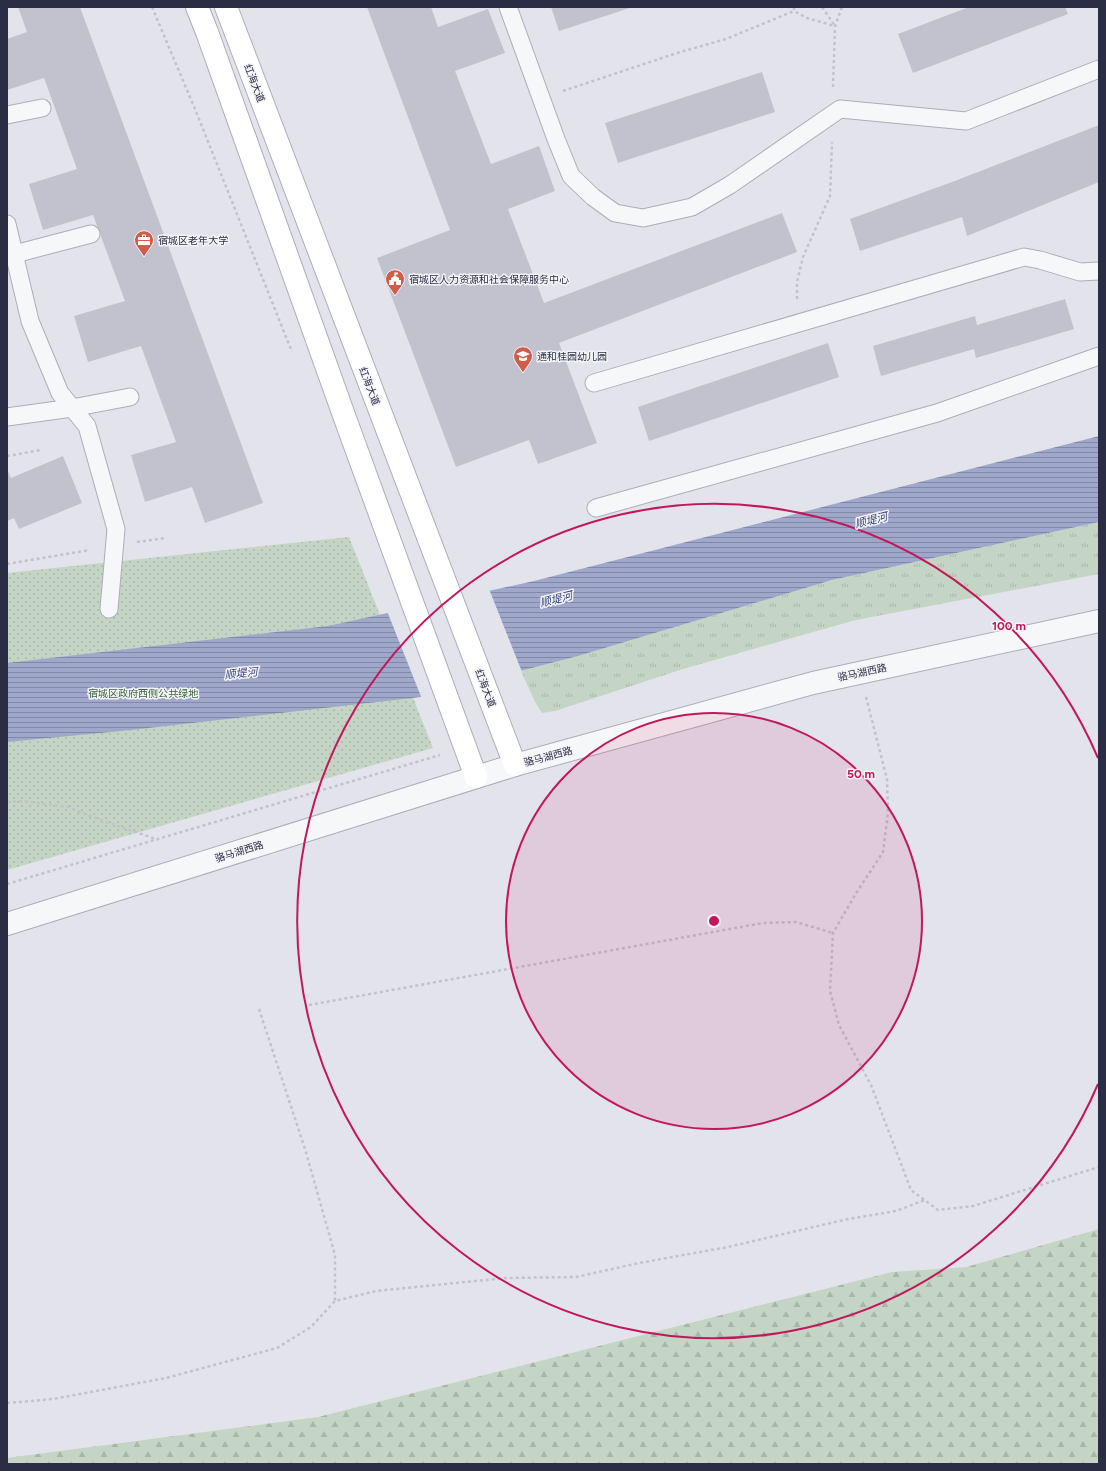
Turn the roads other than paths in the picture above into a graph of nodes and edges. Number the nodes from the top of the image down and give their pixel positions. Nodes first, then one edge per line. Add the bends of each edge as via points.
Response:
1 (197, 7) edge
2 (226, 7) edge
3 (508, 7) edge
4 (1099, 69) edge
5 (42, 108) dead end
6 (7, 115) edge
7 (7, 224) edge
8 (91, 234) dead end
9 (11, 256) edge
10 (1099, 270) edge
11 (1099, 356) edge
12 (594, 383) dead end
13 (130, 397) dead end
14 (72, 408) junction
15 (7, 417) edge
16 (596, 508) dead end
17 (110, 609) dead end
18 (1099, 621) edge
19 (514, 765) junction
20 (476, 777) junction
21 (7, 924) edge

1 - 20 main road
2 - 19 main road, 红海大道
3 - 4 lane via 571,176 615,213 643,218 692,206 730,185 840,109 966,121
5 - 6 lane
7 - 9 lane
8 - 9 lane
9 - 14 lane via 30,321 60,393
10 - 12 lane via 1080,272 1024,257
11 - 16 lane via 937,413
13 - 14 lane
14 - 15 lane
14 - 17 lane via 87,426 116,529
18 - 19 street, 骆马湖西路 via 813,682
19 - 20 street, 骆马湖西路
20 - 21 street, 骆马湖西路

